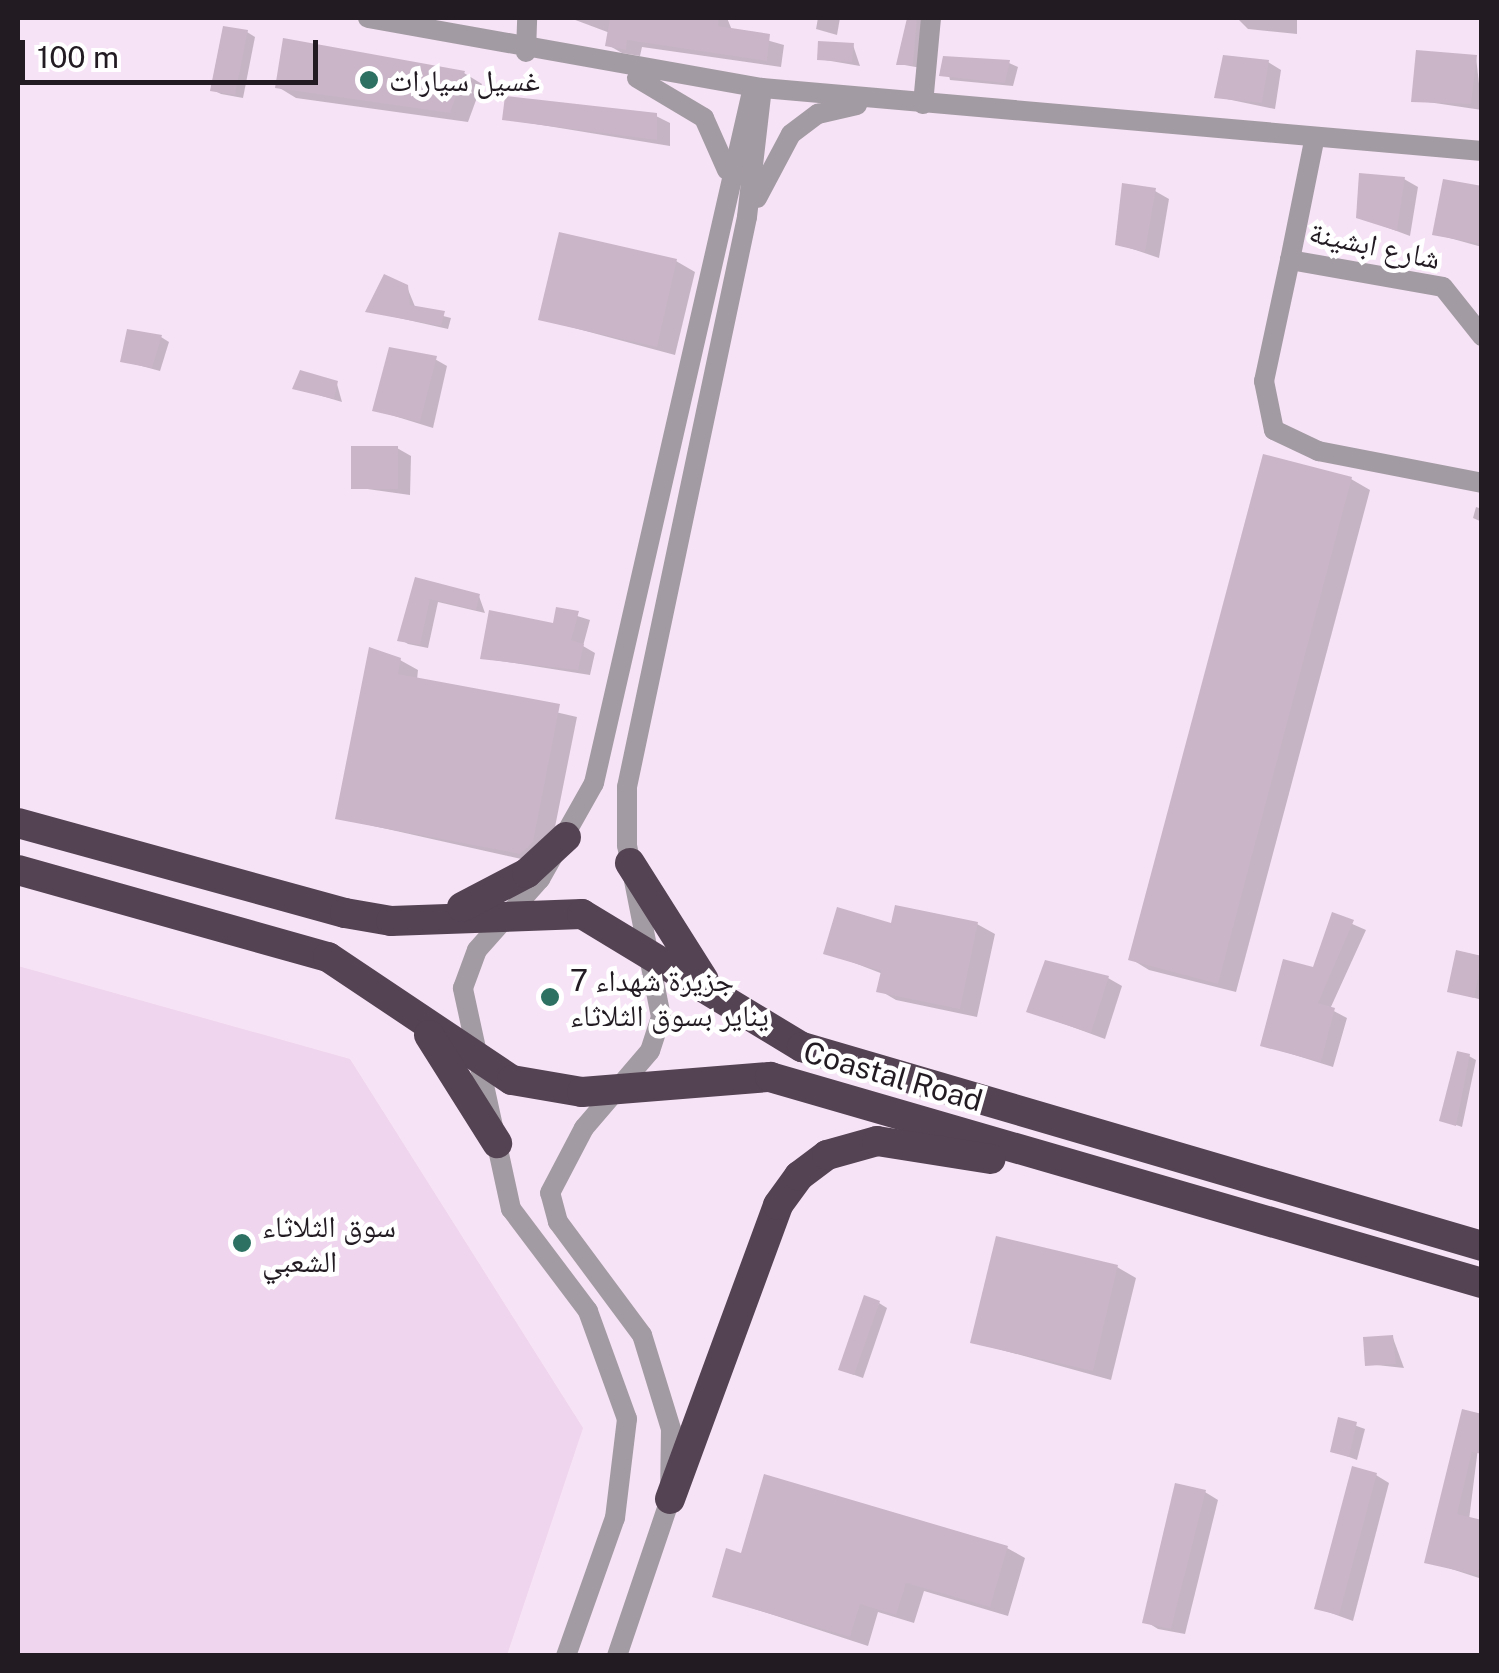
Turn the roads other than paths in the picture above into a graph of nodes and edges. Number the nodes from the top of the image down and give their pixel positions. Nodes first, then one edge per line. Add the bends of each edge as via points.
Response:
1 (368, 18) edge
2 (527, 18) edge
3 (931, 18) edge
4 (526, 52) junction
5 (608, 66) junction
6 (758, 87) junction
7 (884, 101) junction
8 (923, 104) junction
9 (1314, 141) junction
10 (1482, 151) edge
11 (728, 174) junction
12 (747, 216) junction
13 (1290, 260) junction
14 (1482, 336) edge
15 (1482, 484) edge
16 (18, 823) edge
17 (566, 837) junction
18 (630, 864) junction
19 (18, 870) edge
20 (516, 910) junction
21 (434, 919) junction
22 (648, 951) junction
23 (396, 994) junction
24 (728, 1010) junction
25 (482, 1063) junction
26 (613, 1088) junction
27 (497, 1143) junction
28 (1095, 1171) junction
29 (1482, 1246) edge
30 (1482, 1282) edge
31 (670, 1499) junction
32 (566, 1656) edge
33 (617, 1656) edge

1 - 4 street
2 - 4 street
3 - 8 street
4 - 5 street
5 - 6 street
5 - 11 street via 696,110
6 - 7 street
6 - 11 street
6 - 12 street
7 - 8 street
7 - 12 street via 803,123
8 - 9 street
9 - 10 street
9 - 13 street, شارع ابشينة
11 - 17 street via 596,773
12 - 18 street via 627,788
13 - 14 street, شارع ابشينة via 1443,288
13 - 15 street via 1264,381 1274,430 1318,452
16 - 21 highway, Coastal Road via 345,914
17 - 20 street
17 - 21 highway via 500,890
18 - 22 street
18 - 24 highway
19 - 23 highway, Coastal Road via 328,957
20 - 21 highway, Coastal Road
20 - 22 highway, Coastal Road via 582,914
20 - 25 street via 476,950 463,988 464,1028
22 - 24 highway, Coastal Road
22 - 26 street via 662,1000 657,1034
23 - 25 highway, Coastal Road
23 - 27 highway
24 - 29 highway, Coastal Road via 802,1047
25 - 26 highway, Coastal Road via 550,1091
25 - 27 street
26 - 28 highway, Coastal Road via 770,1077
26 - 31 street via 556,1173 550,1203 652,1358 671,1429
27 - 32 street via 511,1209 600,1332 627,1419 615,1518
28 - 30 highway, Coastal Road
28 - 31 highway via 878,1141 812,1164 778,1205
31 - 33 street

